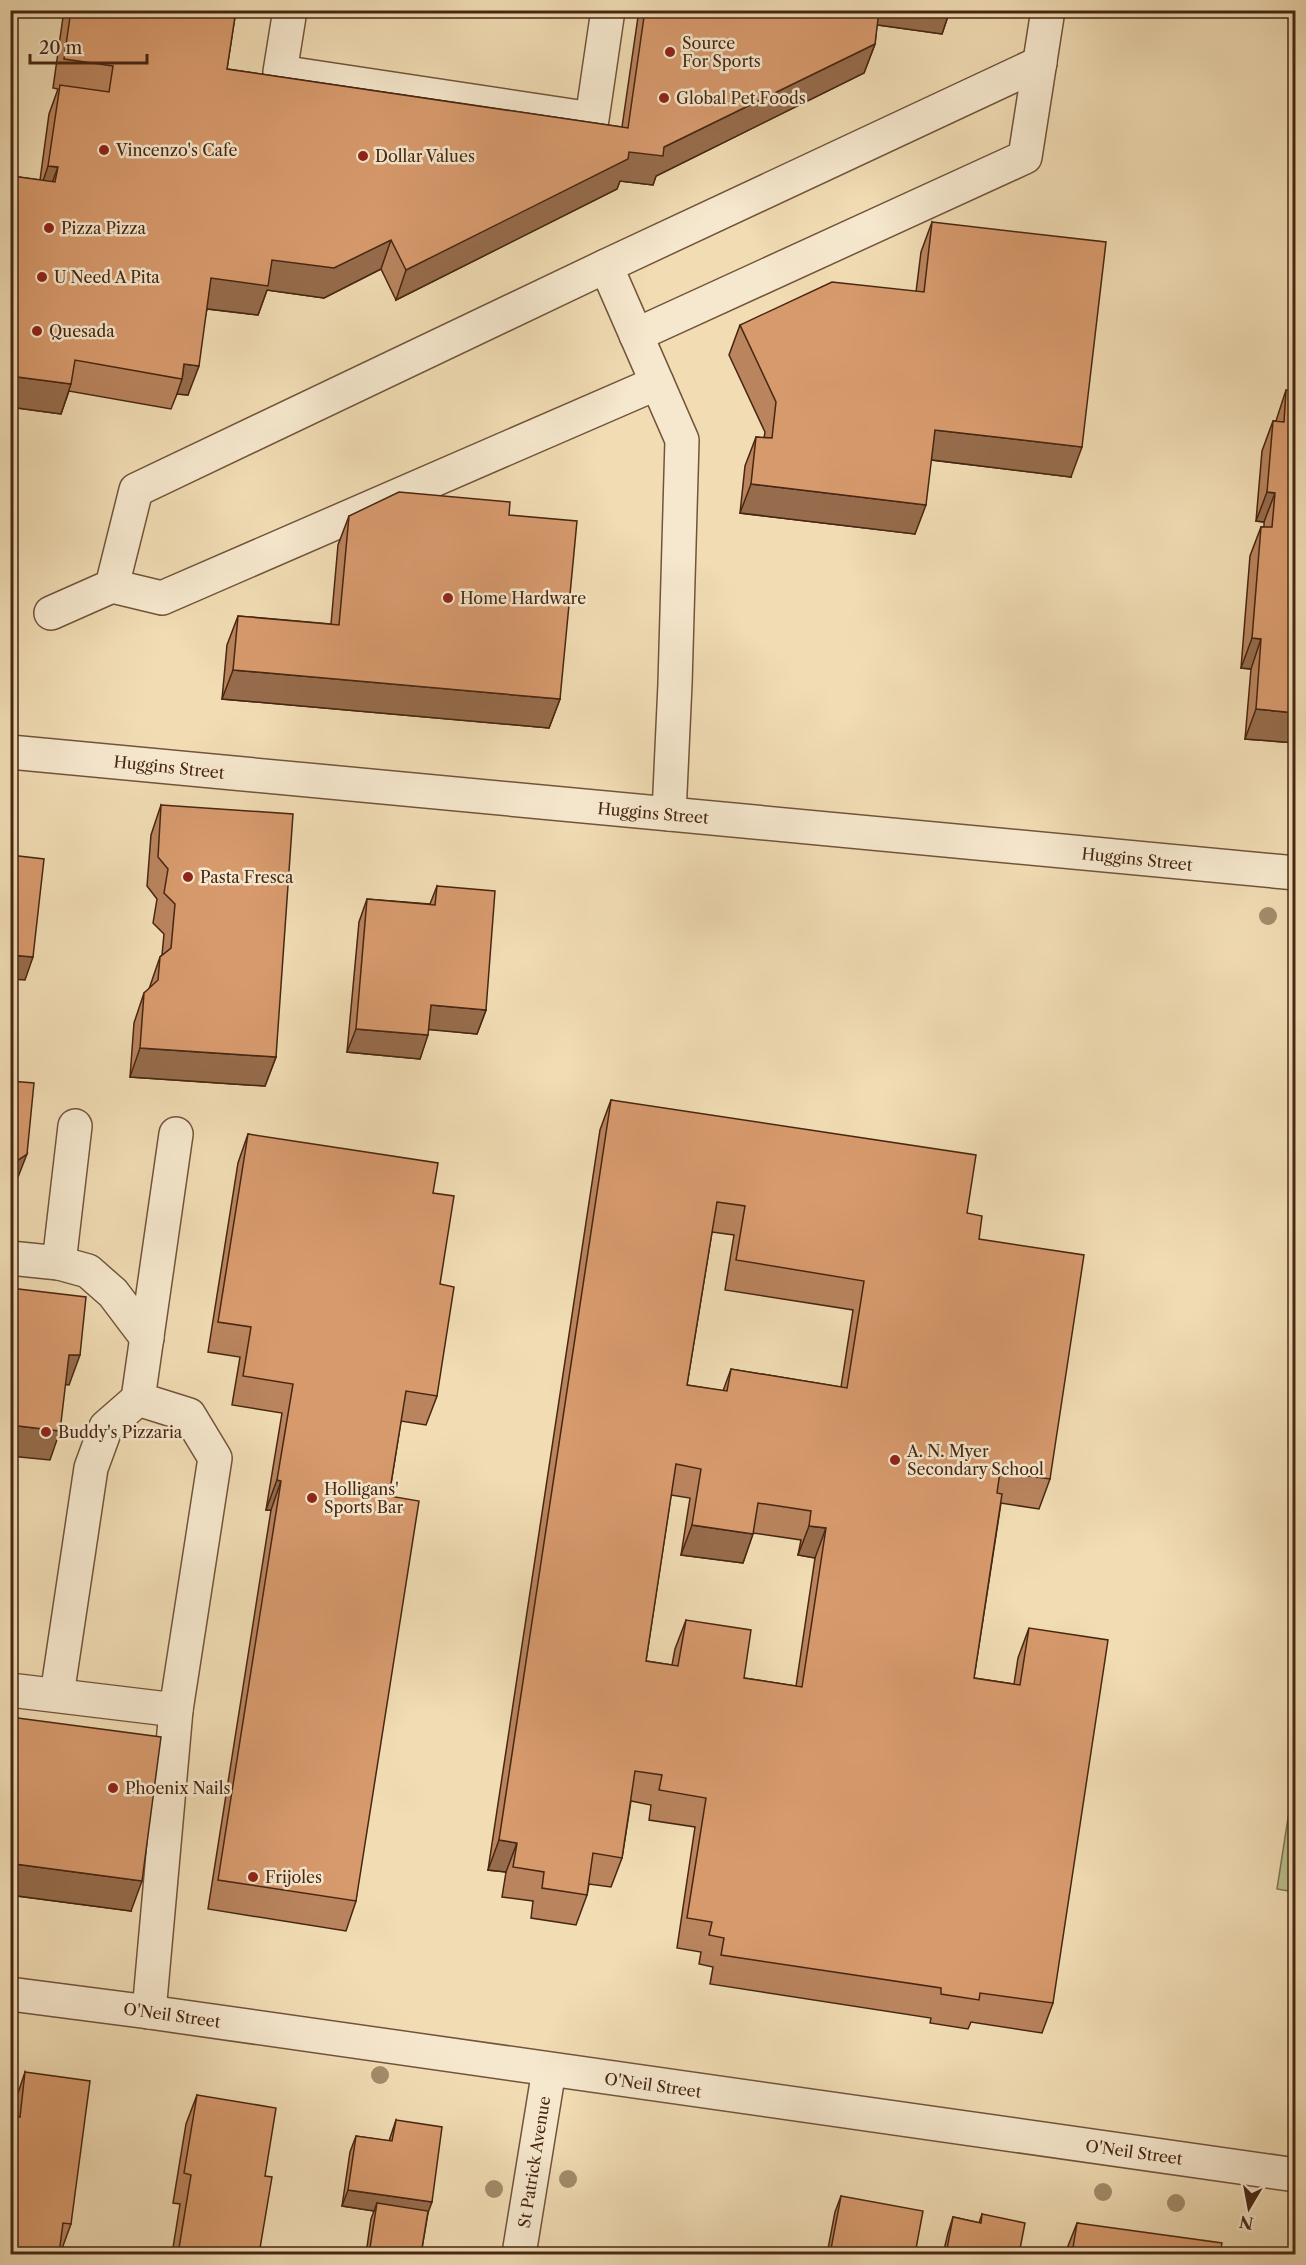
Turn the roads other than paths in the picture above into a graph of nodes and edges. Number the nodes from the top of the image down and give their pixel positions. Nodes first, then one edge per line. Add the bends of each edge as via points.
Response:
1 (291, 10) edge
2 (608, 10) edge
3 (1048, 10) edge
4 (1040, 63) junction
5 (606, 266) junction
6 (636, 335) junction
7 (657, 383) junction
8 (112, 586) junction
9 (51, 613) dead end
10 (10, 752) edge
11 (669, 814) junction
12 (1296, 873) edge
13 (75, 1126) dead end
14 (176, 1134) dead end
15 (10, 1258) edge
16 (59, 1263) junction
17 (147, 1338) junction
18 (138, 1399) junction
19 (10, 1690) edge
20 (57, 1695) junction
21 (176, 1710) junction
22 (10, 1994) edge
23 (149, 2012) junction
24 (549, 2070) junction
25 (1296, 2175) edge
26 (519, 2254) edge

1 - 2 street via 280,72 592,119
3 - 4 street
4 - 5 street
4 - 6 street via 1025,157
5 - 6 street
5 - 8 street via 136,490
6 - 7 street
7 - 8 street via 162,598
7 - 11 street via 682,440
8 - 9 street
10 - 11 street, Huggins Street
11 - 12 street, Huggins Street
13 - 16 street
14 - 17 street
15 - 16 street
16 - 17 street via 88,1271 112,1293
17 - 18 street
18 - 20 street via 106,1427 91,1468
18 - 21 street via 189,1415 215,1458
19 - 20 street
20 - 21 street
21 - 23 street
22 - 23 street, O'Neil Street
23 - 24 street, O'Neil Street
24 - 25 street, O'Neil Street
24 - 26 street, St Patrick Avenue

